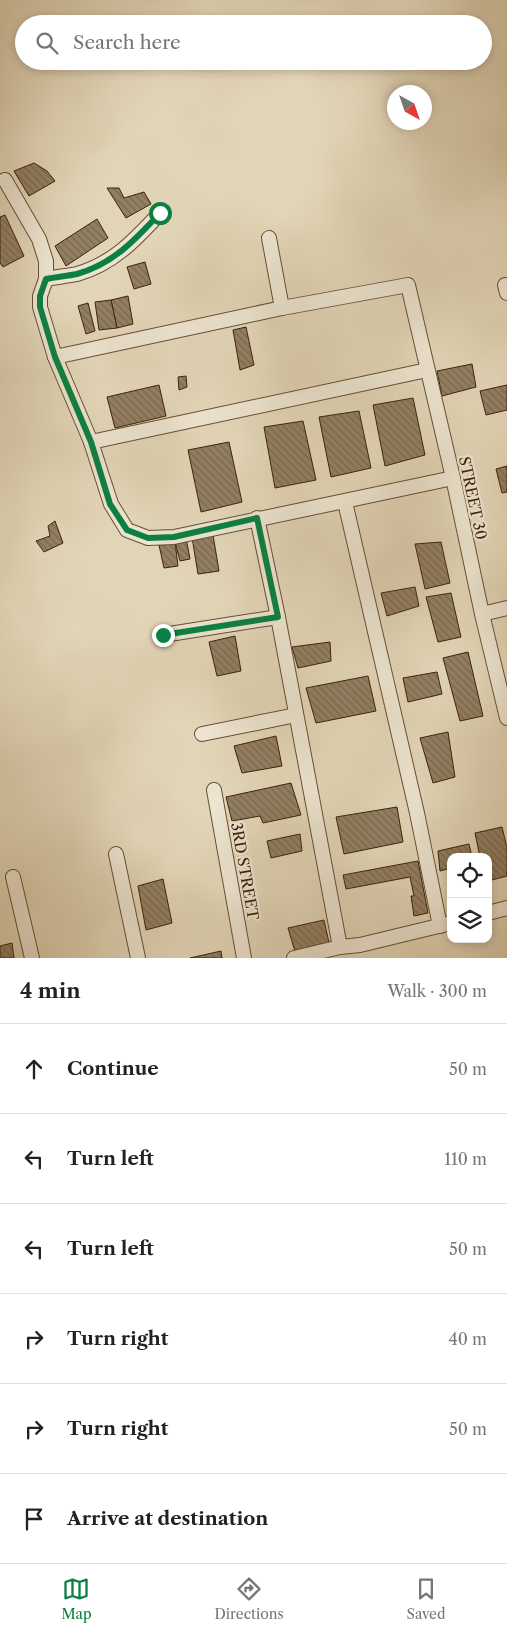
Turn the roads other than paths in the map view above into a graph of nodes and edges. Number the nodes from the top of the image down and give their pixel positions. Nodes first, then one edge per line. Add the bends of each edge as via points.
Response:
1 (5, 180) dead end
2 (160, 213) dead end
3 (269, 238) dead end
4 (46, 279) junction
5 (282, 308) junction
6 (55, 357) junction
7 (426, 370) junction
8 (91, 442) junction
9 (453, 478) junction
10 (345, 502) junction
11 (257, 518) junction
12 (507, 608) edge
13 (482, 614) junction
14 (278, 617) junction
15 (163, 635) dead end
16 (296, 715) junction
17 (507, 715) edge
18 (202, 734) dead end
19 (214, 790) dead end
20 (116, 854) dead end
21 (13, 877) dead end
22 (507, 908) edge
23 (492, 912) edge
24 (445, 925) edge
25 (340, 947) junction
26 (32, 958) edge
27 (138, 958) edge
28 (244, 958) edge
29 (294, 958) edge

1 - 4 street via 38,239 46,262
2 - 4 street via 130,246 114,258 77,274
3 - 5 street
4 - 6 street via 40,307
5 - 6 street
5 - 7 street, STREET 30 via 408,285
6 - 8 street
7 - 8 street
7 - 9 street, STREET 30
8 - 11 street via 110,504 127,530 148,538 174,537
9 - 10 street
9 - 13 street, STREET 30
10 - 11 street
10 - 24 street
11 - 14 street
12 - 13 street
13 - 17 street, STREET 30
14 - 15 street
14 - 16 street
16 - 18 street
16 - 25 street
19 - 28 street, 3RD STREET
20 - 27 street
21 - 26 street
22 - 23 street
24 - 25 street
25 - 29 street

